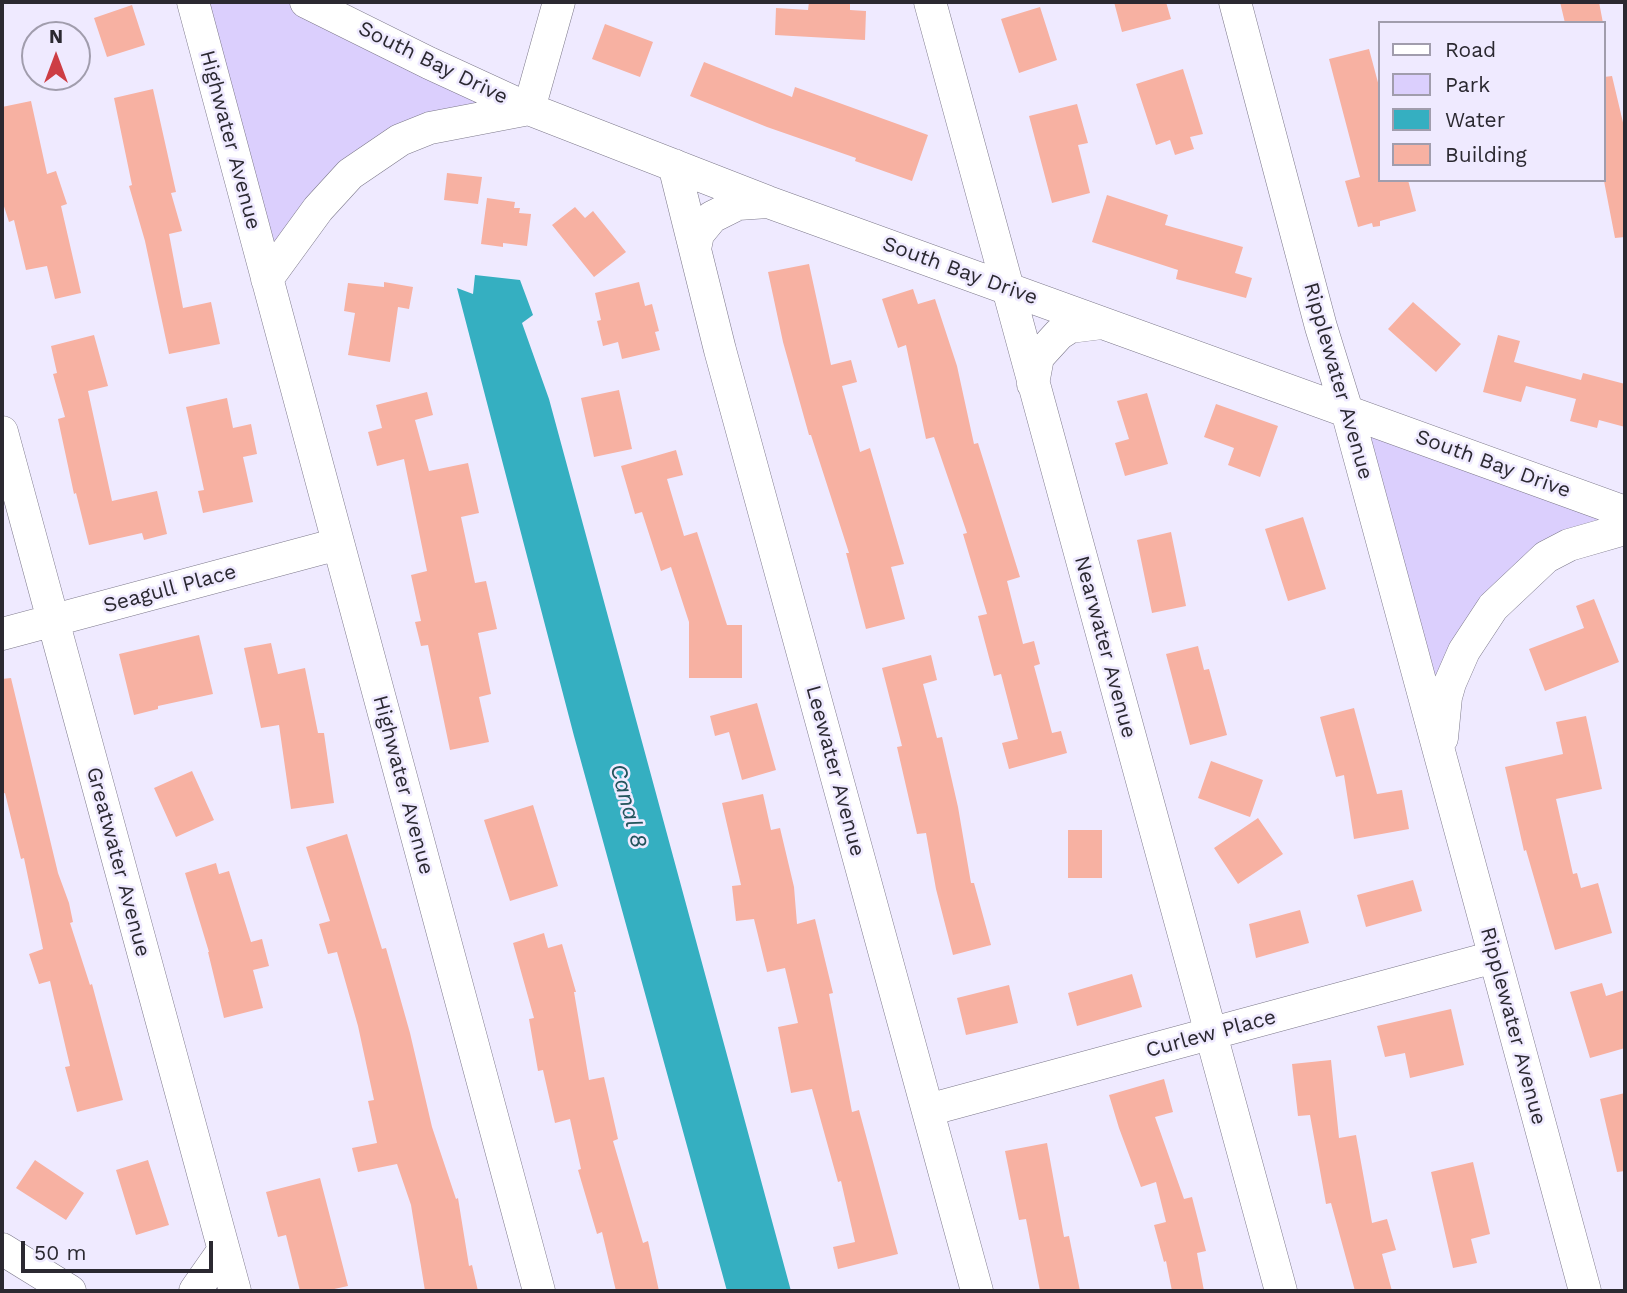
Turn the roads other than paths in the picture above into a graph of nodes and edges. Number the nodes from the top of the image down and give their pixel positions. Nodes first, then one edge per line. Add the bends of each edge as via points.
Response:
1 (193, 2) edge
2 (306, 2) edge
3 (559, 2) edge
4 (930, 2) edge
5 (1235, 2) edge
6 (529, 109) junction
7 (674, 165) junction
8 (768, 202) junction
9 (695, 250) junction
10 (267, 279) junction
11 (1008, 289) junction
12 (1102, 323) junction
13 (1034, 384) junction
14 (1347, 411) junction
15 (2, 432) edge
16 (1625, 512) edge
17 (1625, 529) edge
18 (338, 544) junction
19 (53, 620) junction
20 (2, 634) edge
21 (1441, 761) junction
22 (1494, 957) junction
23 (1211, 1034) junction
24 (928, 1110) junction
25 (2, 1248) edge
26 (223, 1251) junction
27 (70, 1291) edge
28 (195, 1291) edge
29 (235, 1291) edge
30 (539, 1291) edge
31 (977, 1291) edge
32 (1281, 1291) edge
33 (1585, 1291) edge

1 - 10 street, Highwater Avenue
2 - 6 street, South Bay Drive
3 - 6 street
4 - 11 street, Nearwater Avenue
5 - 14 street, Ripplewater Avenue
6 - 7 street, South Bay Drive
6 - 10 street via 430,128 400,141 350,174
7 - 8 street, South Bay Drive
7 - 9 street, Leewater Avenue
8 - 9 street via 738,204 712,217 698,234
8 - 11 street, South Bay Drive
9 - 24 street, Leewater Avenue
10 - 18 street, Highwater Avenue
11 - 12 street, South Bay Drive
11 - 13 street, Nearwater Avenue
12 - 13 street via 1070,327 1059,334 1038,357
12 - 14 street, South Bay Drive
13 - 23 street, Nearwater Avenue
14 - 16 street, South Bay Drive
14 - 21 street, Ripplewater Avenue
15 - 19 street, Greatwater Avenue
17 - 21 street, Ripplewater Avenue via 1569,545 1546,557 1493,607 1450,682
18 - 19 street, Seagull Place
18 - 30 street, Highwater Avenue
19 - 20 street, Seagull Place
19 - 26 street, Greatwater Avenue
21 - 22 street, Ripplewater Avenue
22 - 23 street, Curlew Place
22 - 33 street, Ripplewater Avenue
23 - 24 street, Curlew Place
23 - 32 street, Nearwater Avenue
24 - 31 street, Leewater Avenue
25 - 27 street
26 - 28 street
26 - 29 street, Greatwater Avenue

